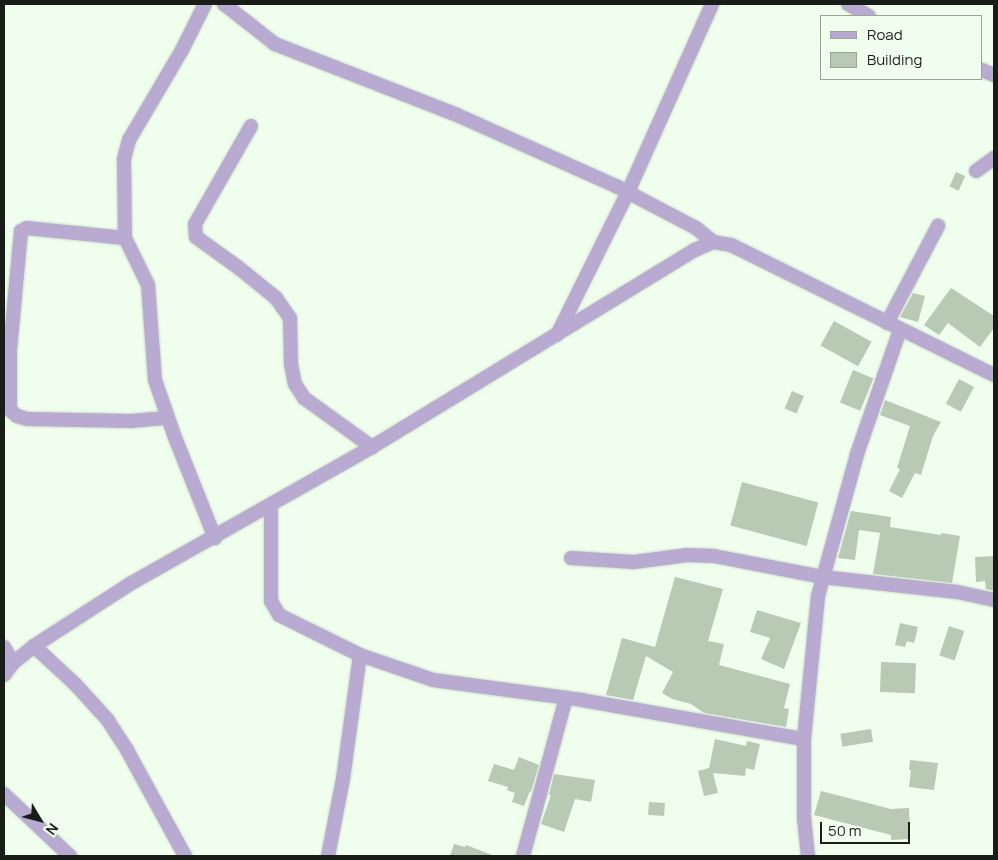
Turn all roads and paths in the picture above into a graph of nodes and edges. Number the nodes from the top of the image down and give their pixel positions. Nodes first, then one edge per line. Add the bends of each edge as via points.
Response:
1 (205, 4) edge
2 (712, 4) edge
3 (848, 4) edge
4 (229, 5) edge
5 (867, 15) edge
6 (251, 126) dead end
7 (994, 158) edge
8 (976, 171) dead end
9 (628, 192) junction
10 (938, 226) dead end
11 (125, 238) junction
12 (713, 242) junction
13 (887, 324) junction
14 (900, 330) junction
15 (557, 336) junction
16 (994, 375) edge
17 (167, 418) junction
18 (372, 447) junction
19 (271, 506) junction
20 (215, 538) junction
21 (571, 558) dead end
22 (822, 577) junction
23 (994, 600) edge
24 (34, 646) junction
25 (4, 648) edge
26 (360, 655) junction
27 (13, 663) junction
28 (4, 675) edge
29 (566, 698) junction
30 (804, 739) junction
31 (4, 794) edge
32 (70, 856) edge
33 (185, 856) edge
34 (328, 856) edge
35 (523, 856) edge
36 (808, 856) edge

1 - 11 street via 129,140 124,159
2 - 9 street
3 - 5 street
4 - 9 street via 276,44 456,115
6 - 18 street via 195,224 196,237 276,298 290,318 291,364 295,384 304,398
7 - 8 street
9 - 12 street via 696,228
9 - 15 street
10 - 13 street
11 - 17 street via 148,285 155,380
11 - 17 street via 27,228 22,231 10,349 10,410 27,419 132,421
12 - 13 street via 731,244
12 - 15 street
13 - 14 street
14 - 16 street
14 - 22 street via 857,454
15 - 18 street
17 - 20 street
18 - 19 street
19 - 20 street
19 - 26 street via 271,601 279,615
20 - 24 street via 130,584
21 - 22 street via 634,562 688,555 714,556
22 - 23 street via 957,592
22 - 30 street
24 - 27 street
24 - 33 street via 107,719
25 - 27 street
26 - 29 street via 433,680
26 - 34 street via 343,778
27 - 28 street
29 - 30 street
29 - 35 street
30 - 36 street via 804,819
31 - 32 street

